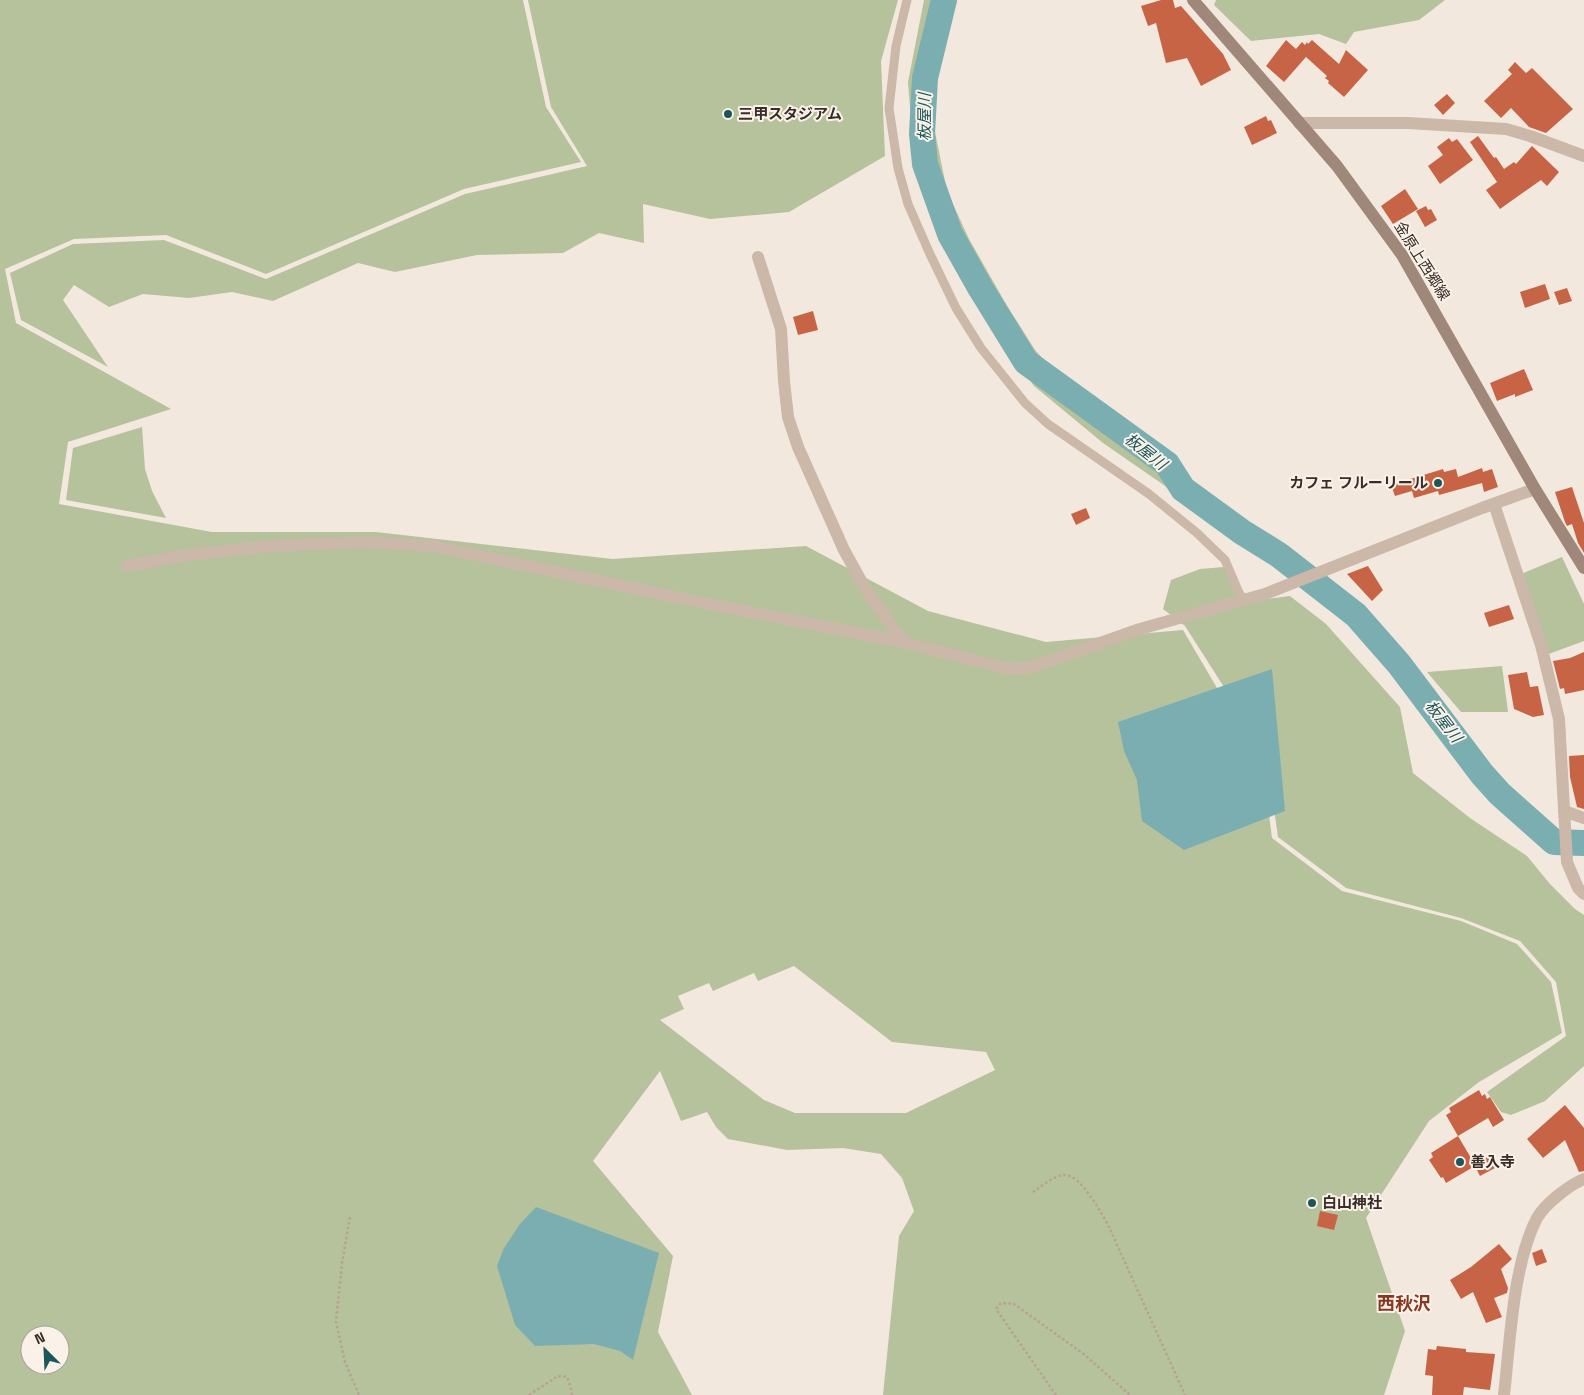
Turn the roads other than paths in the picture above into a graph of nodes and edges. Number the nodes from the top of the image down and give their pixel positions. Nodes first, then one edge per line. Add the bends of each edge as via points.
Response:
1 (907, 0) edge
2 (1193, 0) edge
3 (1299, 122) junction
4 (1584, 156) edge
5 (758, 257) dead end
6 (1535, 489) junction
7 (1494, 504) junction
8 (126, 566) dead end
9 (1584, 568) edge
10 (1242, 600) junction
11 (903, 642) junction
12 (1564, 815) junction
13 (1584, 818) edge
14 (1584, 894) edge
15 (1583, 1182) edge
16 (1504, 1395) edge

1 - 10 lane via 896,46 889,108 898,168 912,212 956,308 981,348 1025,403 1048,424 1150,494 1197,533 1225,560
2 - 3 main road, 金原上西郷線
3 - 4 street via 1408,123 1506,129
3 - 6 main road, 金原上西郷線 via 1337,166 1402,256
5 - 11 street via 781,329 788,417 798,447 844,550 865,588
6 - 7 street
6 - 9 main road, 金原上西郷線
7 - 10 street via 1290,585
7 - 12 street via 1544,654 1558,719
8 - 11 street via 187,555 271,546 365,542 433,546
10 - 11 street via 1140,629 1032,667 1010,669
12 - 13 street
12 - 14 street via 1566,862
15 - 16 street via 1556,1197 1538,1217 1523,1254

